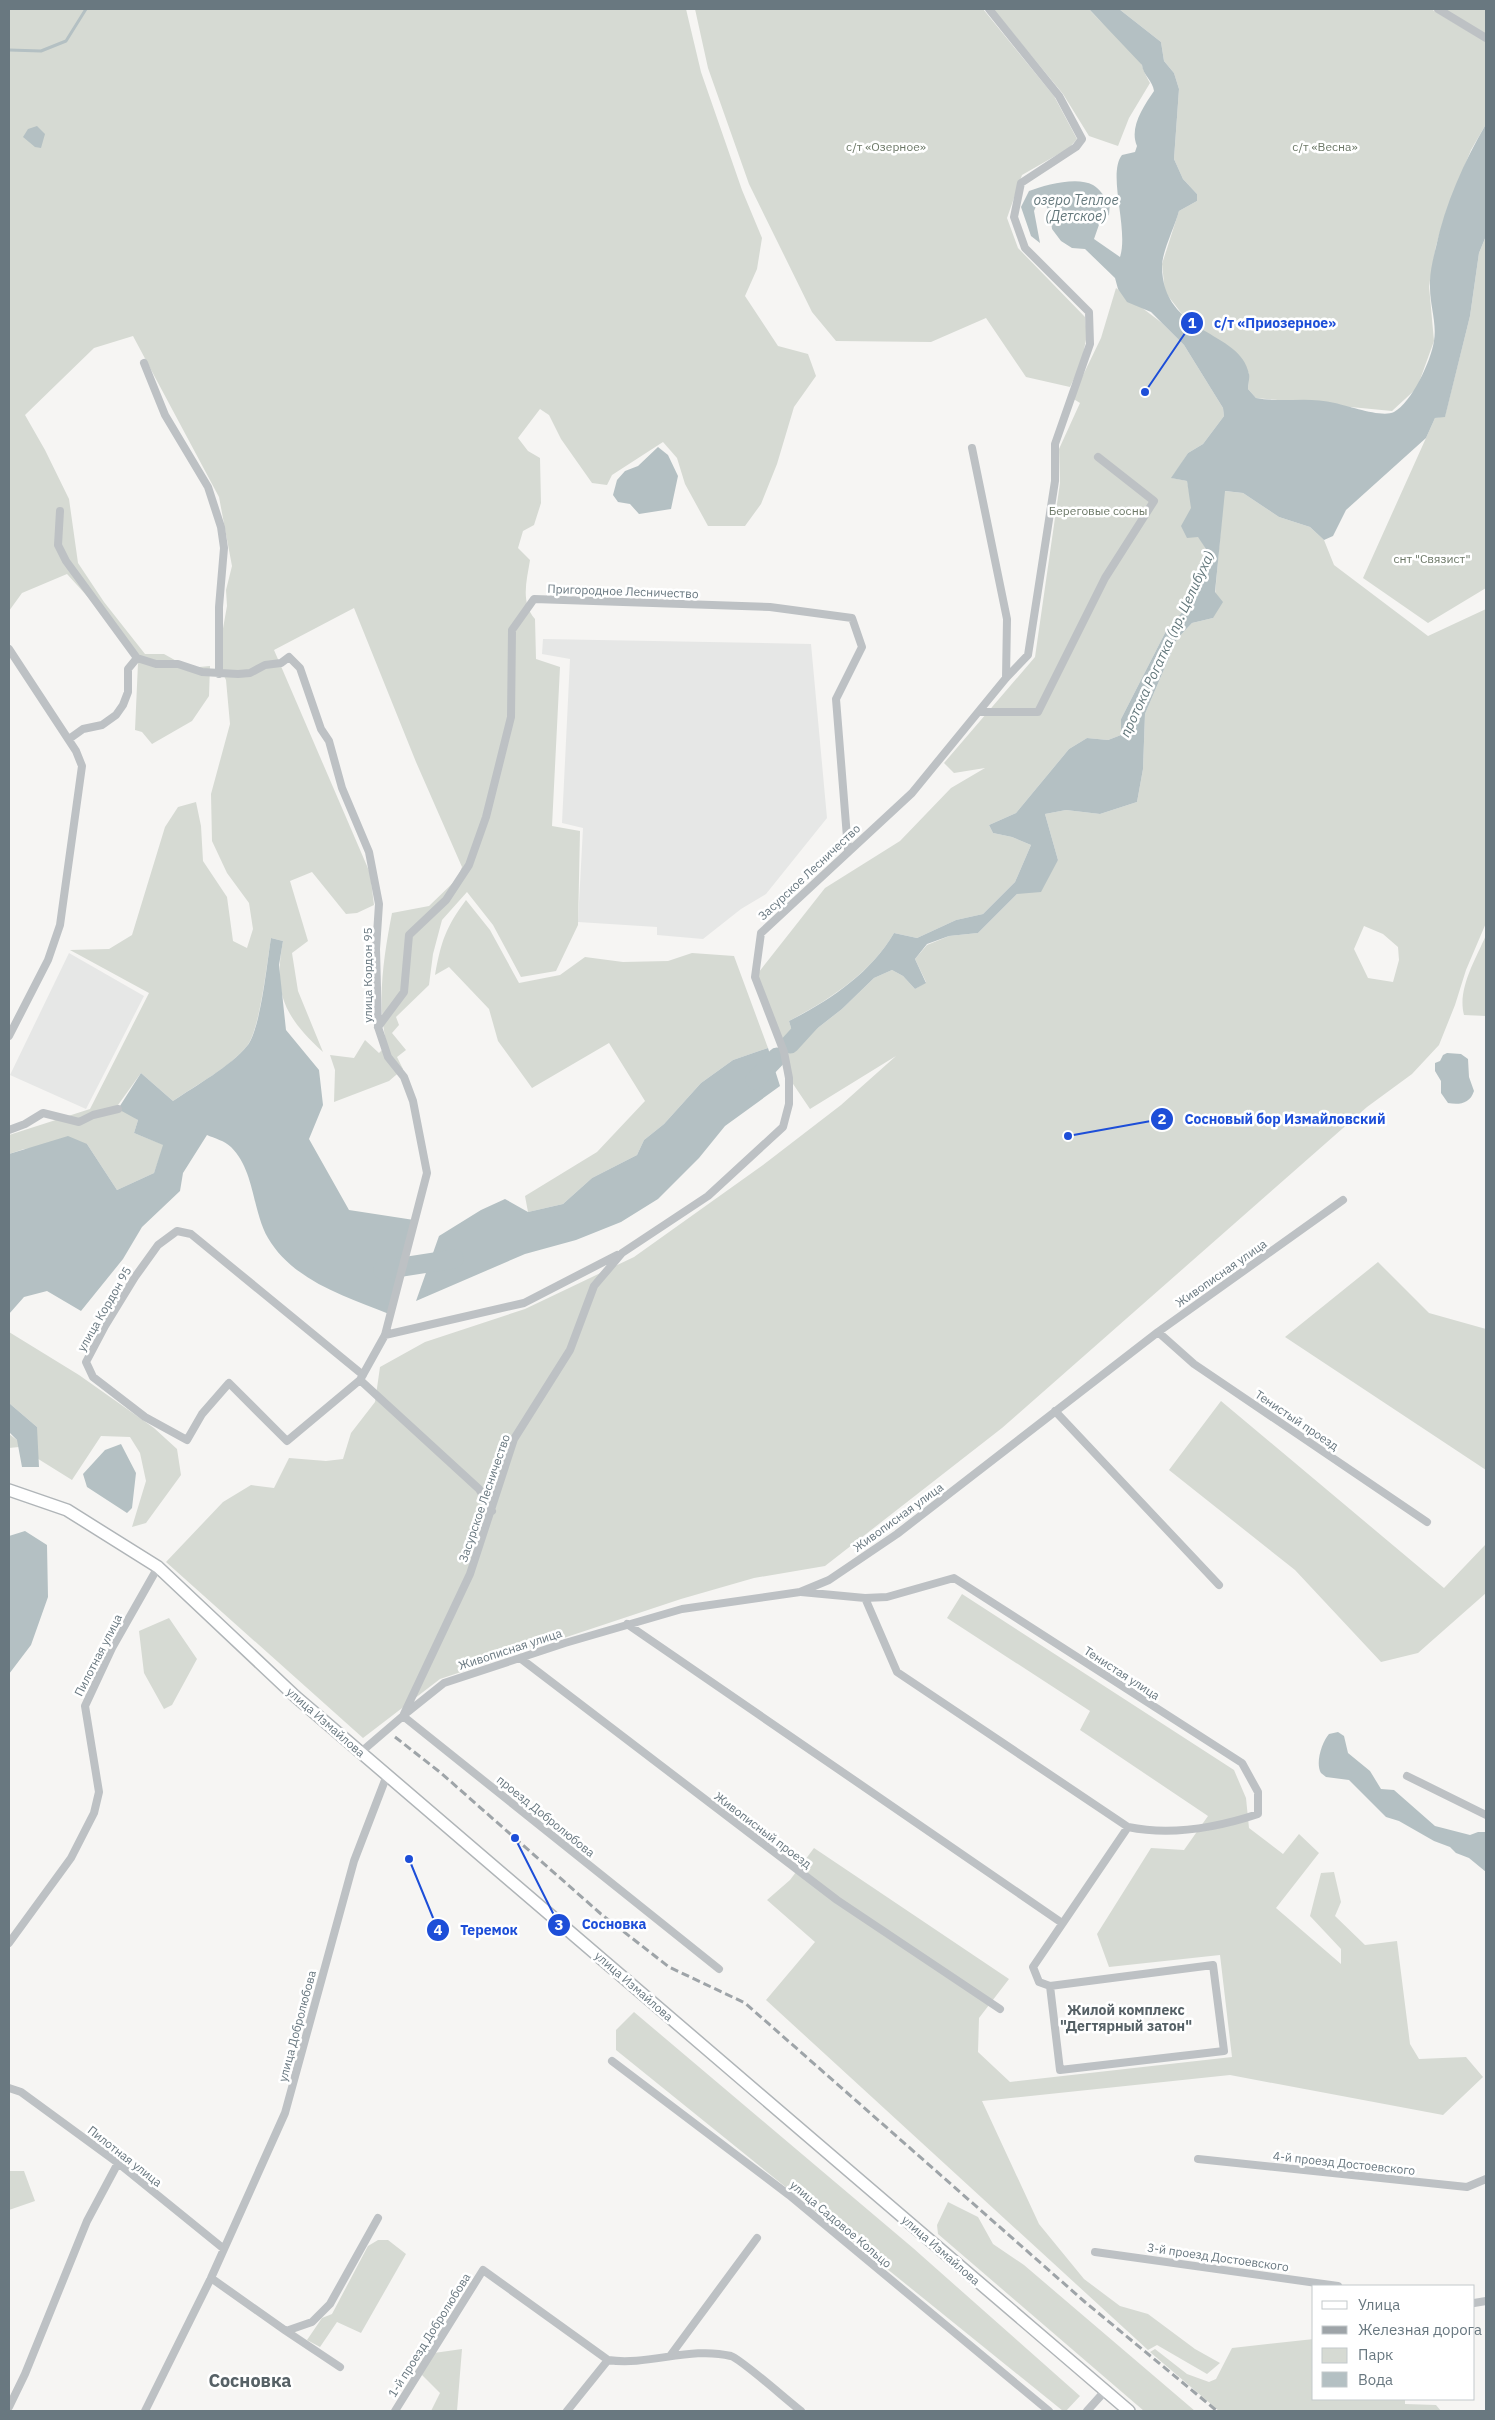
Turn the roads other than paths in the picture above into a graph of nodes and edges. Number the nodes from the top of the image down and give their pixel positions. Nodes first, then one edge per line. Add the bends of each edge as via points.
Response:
1 (989, 9) edge
2 (1438, 9) edge
3 (1486, 38) edge
4 (144, 363) dead end
5 (972, 448) dead end
6 (1098, 457) dead end
7 (60, 512) dead end
8 (9, 649) edge
9 (137, 658) junction
10 (219, 674) junction
11 (1006, 678) junction
12 (979, 712) junction
13 (69, 739) junction
14 (848, 850) junction
15 (378, 1027) junction
16 (9, 1036) edge
17 (118, 1109) dead end
18 (9, 1130) edge
19 (1343, 1200) dead end
20 (622, 1253) junction
21 (1158, 1332) junction
22 (385, 1335) junction
23 (361, 1377) junction
24 (1055, 1411) junction
25 (9, 1490) edge
26 (492, 1511) junction
27 (1427, 1522) dead end
28 (158, 1567) junction
29 (1220, 1585) dead end
30 (800, 1592) junction
31 (865, 1598) junction
32 (627, 1624) junction
33 (520, 1658) junction
34 (403, 1716) junction
35 (360, 1752) junction
36 (387, 1774) junction
37 (1407, 1776) dead end
38 (1486, 1815) edge
39 (1128, 1827) junction
40 (1062, 1923) junction
41 (9, 1943) edge
42 (719, 1969) dead end
43 (1050, 1986) junction
44 (1000, 2009) dead end
45 (612, 2061) dead end
46 (9, 2088) edge
47 (1198, 2160) dead end
48 (118, 2163) junction
49 (1486, 2179) edge
50 (378, 2218) dead end
51 (757, 2238) dead end
52 (224, 2249) junction
53 (1095, 2252) dead end
54 (211, 2278) junction
55 (1331, 2285) edge
56 (286, 2332) junction
57 (670, 2356) junction
58 (608, 2360) junction
59 (340, 2367) dead end
60 (1105, 2391) junction
61 (9, 2407) edge
62 (145, 2411) edge
63 (395, 2411) edge
64 (567, 2411) edge
65 (800, 2411) edge
66 (1049, 2411) edge
67 (1087, 2411) edge
68 (1129, 2411) edge

1 - 11 street, Засурское Лесничество via 1058,96 1082,139 1076,147 1021,183 1014,217 1025,248 1089,312 1090,344 1055,444 1055,481 1028,655
2 - 3 street
4 - 10 street via 165,415 208,487 221,527 224,548 219,607
5 - 11 street via 1006,619
6 - 12 street via 1154,501 1105,578 1038,712
7 - 9 street via 58,545 66,561
8 - 13 street
9 - 10 street
9 - 13 street via 128,669 128,692 116,715 102,725 83,729
10 - 15 street, улица Кордон 95 via 250,673 265,665 281,663 289,657 300,668 321,729 329,741 342,788 369,852 376,880 379,904 376,949
11 - 12 street, Засурское Лесничество
12 - 14 street, Засурское Лесничество via 912,793
13 - 16 street via 82,766 82,777 60,926 48,960
14 - 15 street, Пригородное Лесничество via 836,699 862,647 852,618 770,607 534,600 512,630 511,717 486,817 469,865 446,900 409,935 404,992
14 - 20 street, Засурское Лесничество via 761,932 756,977 784,1052 788,1078 789,1104 783,1127 708,1196
15 - 22 street, улица Кордон 95 via 388,1057 404,1077 413,1100 427,1173
17 - 18 street via 79,1122 44,1113
19 - 21 street, Живописная улица
20 - 22 street via 524,1303
20 - 26 street, Засурское Лесничество via 594,1286 570,1350 514,1439
21 - 24 street, Живописная улица
21 - 27 street, Тенистый проезд via 1194,1364
22 - 23 street, улица Кордон 95
23 - 23 street, улица Кордон 95 via 191,1234 176,1231 158,1245 135,1278 86,1362 93,1377 145,1417 187,1440 202,1414 229,1383 287,1441
23 - 26 street, улица Кордон 95 via 479,1489
24 - 29 street
24 - 30 street, Живописная улица via 897,1534 829,1580
25 - 28 main road, улица Измайлова via 67,1510
26 - 34 street, Засурское Лесничество via 470,1574
28 - 35 main road, улица Измайлова via 296,1697
28 - 41 street, Пилотная улица via 112,1648 85,1706 99,1792 94,1813 71,1858
30 - 31 street, Тенистая улица
30 - 32 street, Живописная улица via 682,1609
31 - 39 street via 897,1672
31 - 39 street, Тенистая улица via 887,1596 954,1578 1242,1763 1258,1792 1258,1814 1235,1822 1181,1832
32 - 33 street, Живописная улица
32 - 40 street
33 - 34 street, Живописная улица via 444,1683
33 - 44 street, Живописный проезд via 837,1900
34 - 35 street
34 - 42 street, проезд Добролюбова
35 - 36 main road, улица Измайлова
36 - 52 street, улица Добролюбова via 354,1861 285,2113
36 - 60 main road, улица Измайлова
37 - 38 street
39 - 40 street
40 - 43 street via 1033,1967 1039,1982
43 - 43 street via 1060,2070 1224,2051 1213,1965
45 - 66 street, улица Садовое Кольцо via 789,2195
46 - 48 street, Пилотная улица via 21,2092
47 - 49 street, 4-й проезд Достоевского via 1467,2187
48 - 52 street, Пилотная улица
48 - 61 street via 87,2221 26,2374
50 - 56 street via 330,2304 312,2322
51 - 57 street
52 - 54 street, улица Добролюбова
53 - 55 street, 3-й проезд Достоевского
54 - 56 street
54 - 62 street, улица Добролюбова
56 - 59 street
57 - 58 street via 626,2363
57 - 65 street via 732,2356
58 - 63 street, 1-й проезд Добролюбова via 483,2270
58 - 64 street
60 - 67 street
60 - 68 main road, улица Измайлова

